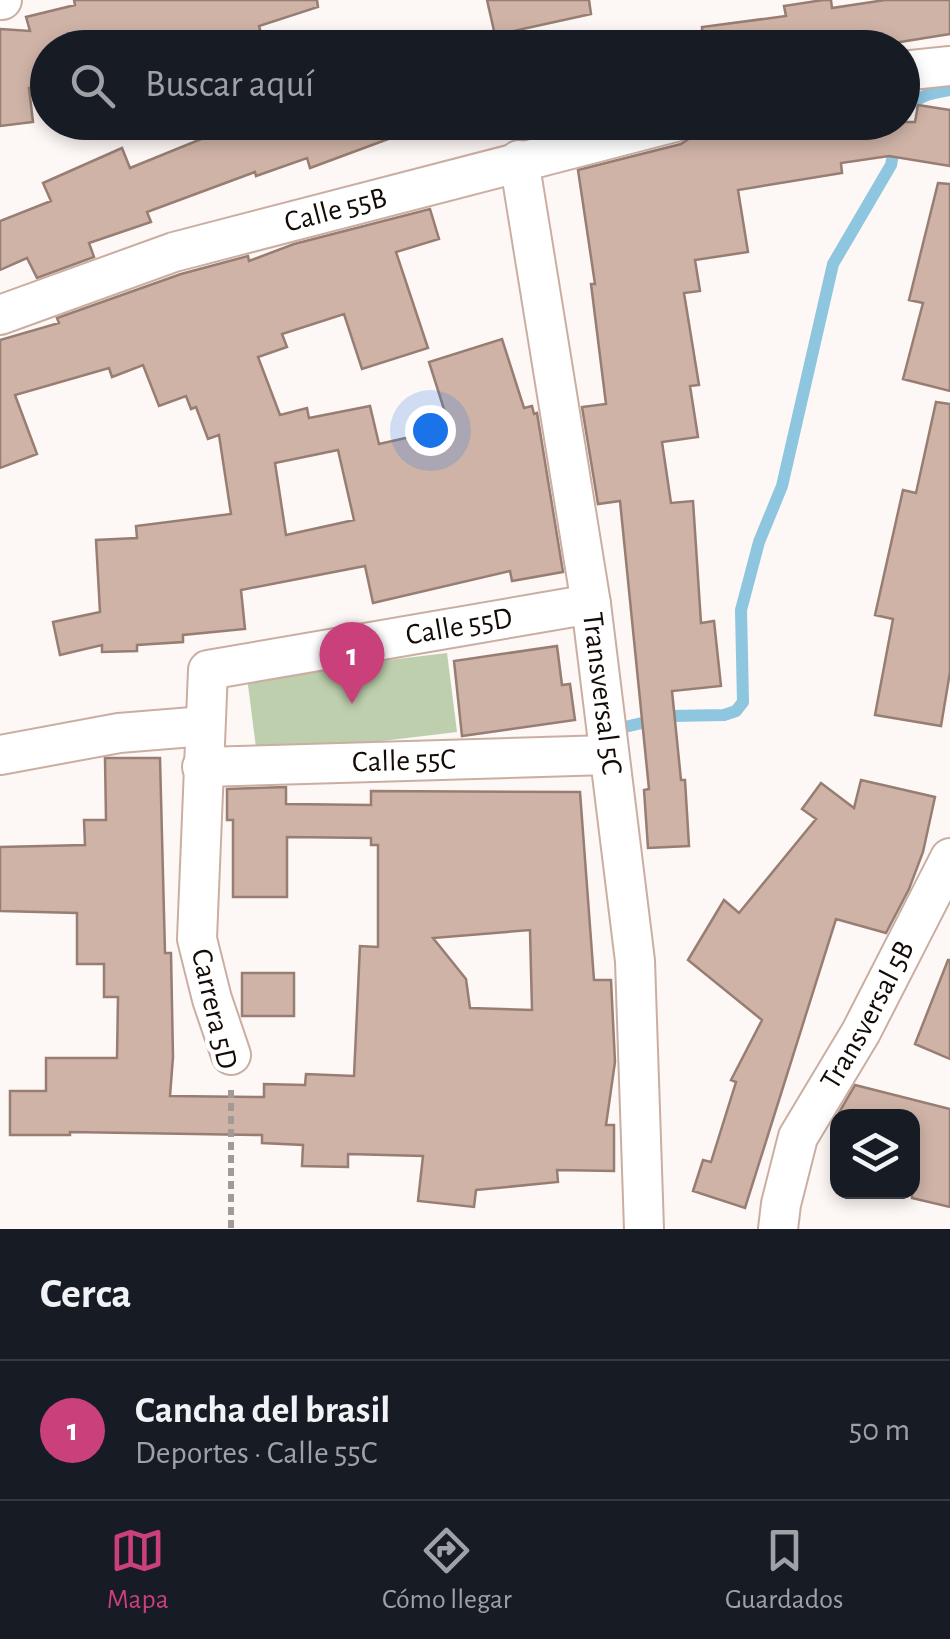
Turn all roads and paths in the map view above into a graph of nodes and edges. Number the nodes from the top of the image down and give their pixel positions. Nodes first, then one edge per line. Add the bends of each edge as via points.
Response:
1 (950, 66) edge
2 (920, 69) edge
3 (601, 140) edge
4 (519, 160) junction
5 (0, 315) edge
6 (590, 604) junction
7 (208, 670) joint
8 (205, 726) junction
9 (0, 756) edge
10 (608, 756) junction
11 (202, 767) junction
12 (950, 858) edge
13 (232, 1055) joint
14 (231, 1229) edge
15 (644, 1229) edge
16 (778, 1229) edge

1 - 2 street
3 - 4 street, Calle 55B
4 - 5 street, Calle 55B via 174,252
4 - 6 street, Transversal 5C
6 - 7 street, Calle 55D
6 - 10 street, Transversal 5C
7 - 8 street, Carrera 5D
8 - 9 street via 119,733
8 - 11 street, Carrera 5D
10 - 11 street, Calle 55C
10 - 15 street, Transversal 5C via 635,961
11 - 13 street, Carrera 5D via 196,938
12 - 16 street, Transversal 5B via 861,1032 798,1137
13 - 14 path, Carrera 5D

